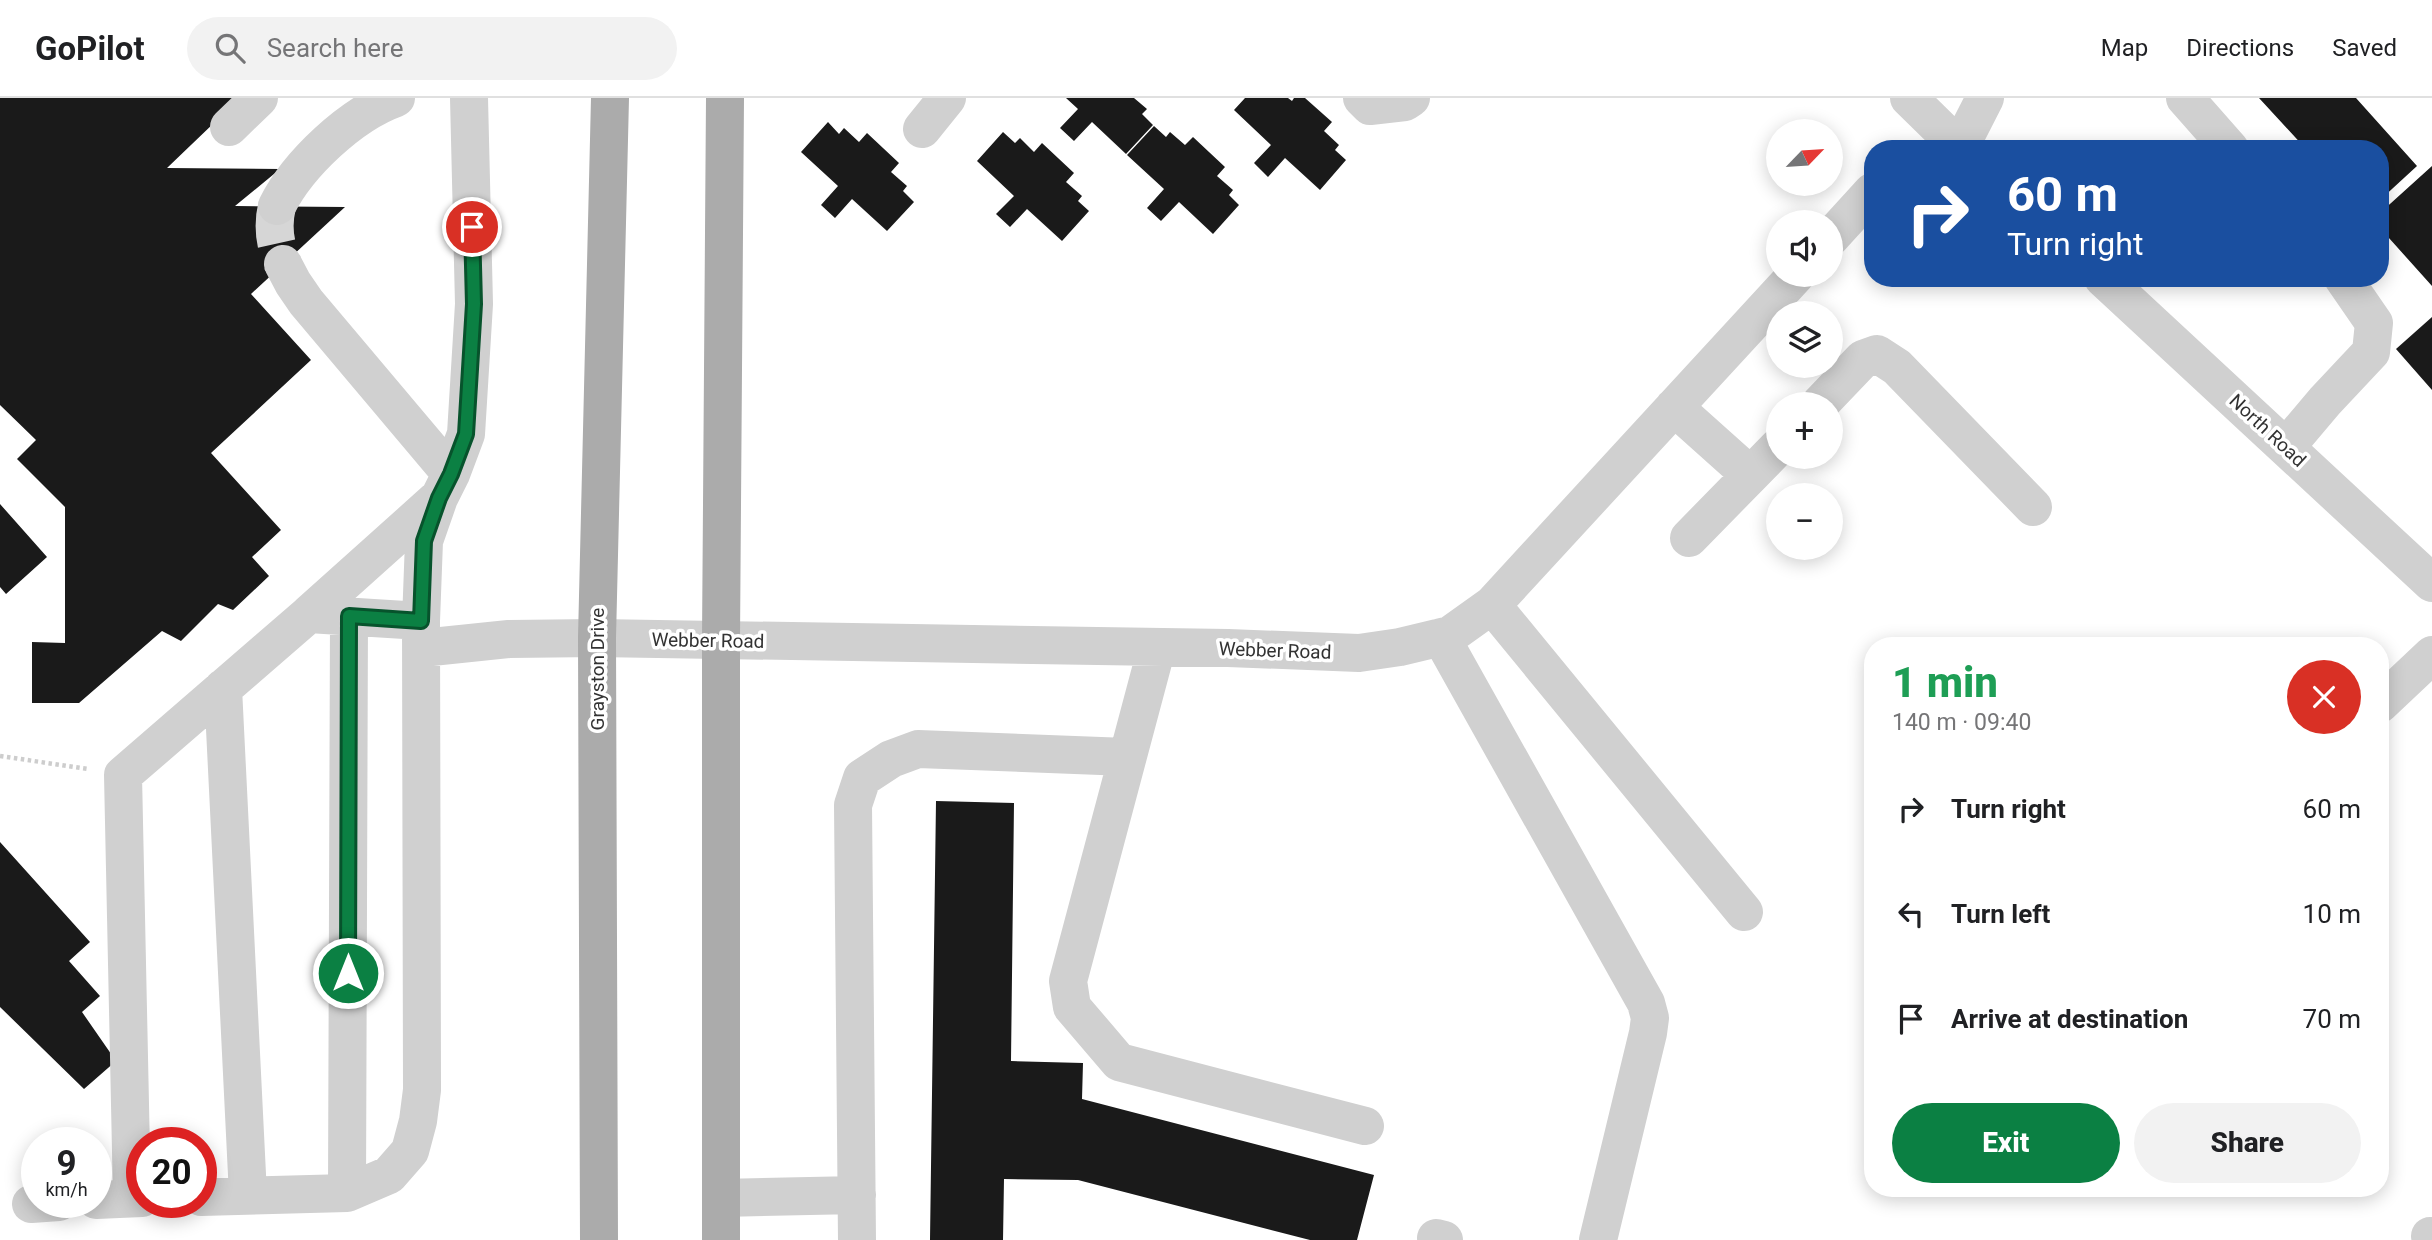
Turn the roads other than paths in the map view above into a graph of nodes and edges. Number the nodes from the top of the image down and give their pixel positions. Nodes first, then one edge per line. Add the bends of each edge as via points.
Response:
1 (259, 98) edge
2 (396, 98) edge
3 (469, 98) edge
4 (610, 98) edge
5 (725, 98) edge
6 (947, 98) edge
7 (1362, 98) edge
8 (1411, 98) edge
9 (1985, 98) edge
10 (2185, 98) edge
11 (229, 127) dead end
12 (922, 129) dead end
13 (1936, 133) edge
14 (2222, 140) edge
15 (1864, 201) edge
16 (277, 206) tunnel mouth
17 (1843, 224) edge
18 (283, 264) tunnel mouth
19 (1785, 287) edge
20 (2113, 287) edge
21 (2349, 287) edge
22 (1832, 392) edge
23 (1674, 407) junction
24 (2287, 446) junction
25 (1766, 459) edge
26 (1751, 475) junction
27 (445, 486) junction
28 (2033, 507) dead end
29 (1689, 538) dead end
30 (2432, 583) edge
31 (1492, 605) junction
32 (309, 614) junction
33 (349, 616) junction
34 (421, 635) junction
35 (1441, 637) junction
36 (597, 638) junction
37 (721, 640) junction
38 (1157, 648) junction
39 (2432, 655) edge
40 (223, 688) junction
41 (2389, 696) edge
42 (1127, 757) junction
43 (1744, 912) dead end
44 (1364, 1126) dead end
45 (347, 1193) junction
46 (248, 1195) junction
47 (857, 1195) junction
48 (217, 1196) edge
49 (721, 1198) junction
50 (123, 1199) edge
51 (599, 1240) edge
52 (721, 1240) edge
53 (857, 1240) edge
54 (1598, 1240) edge

1 - 11 street
2 - 16 street via 350,124 319,151
3 - 27 street via 474,304 466,434
4 - 36 main road, Grayston Drive
5 - 37 main road
6 - 12 street
7 - 8 street via 1370,106
9 - 13 street
10 - 14 street
15 - 17 street
18 - 27 street via 306,302
19 - 23 street, Webber Road
20 - 24 street, North Road
21 - 24 street via 2374,323 2371,352
22 - 28 street via 1864,359 1877,354 1897,367
23 - 26 street
23 - 31 street, Webber Road
24 - 30 street, North Road
25 - 26 street
26 - 29 street
27 - 32 street
27 - 34 street via 424,541
31 - 35 street, Webber Road
31 - 43 street
32 - 33 street, Webber Road
32 - 40 street
33 - 34 street, Webber Road
33 - 45 street
34 - 36 street, Webber Road
34 - 45 street via 422,1090 418,1121 410,1152 389,1175
35 - 38 street, Webber Road via 1359,653
35 - 54 street via 1646,1003 1650,1018
36 - 37 street, Webber Road
36 - 51 main road, Grayston Drive
37 - 38 street, Webber Road
37 - 49 main road
38 - 42 street
39 - 41 street
40 - 46 street
40 - 50 street via 123,775
42 - 44 street via 1068,981 1072,1007 1119,1062
42 - 47 street via 918,749 891,759 862,778 853,805
45 - 46 street
46 - 48 street
47 - 49 street
47 - 53 street
49 - 52 main road

